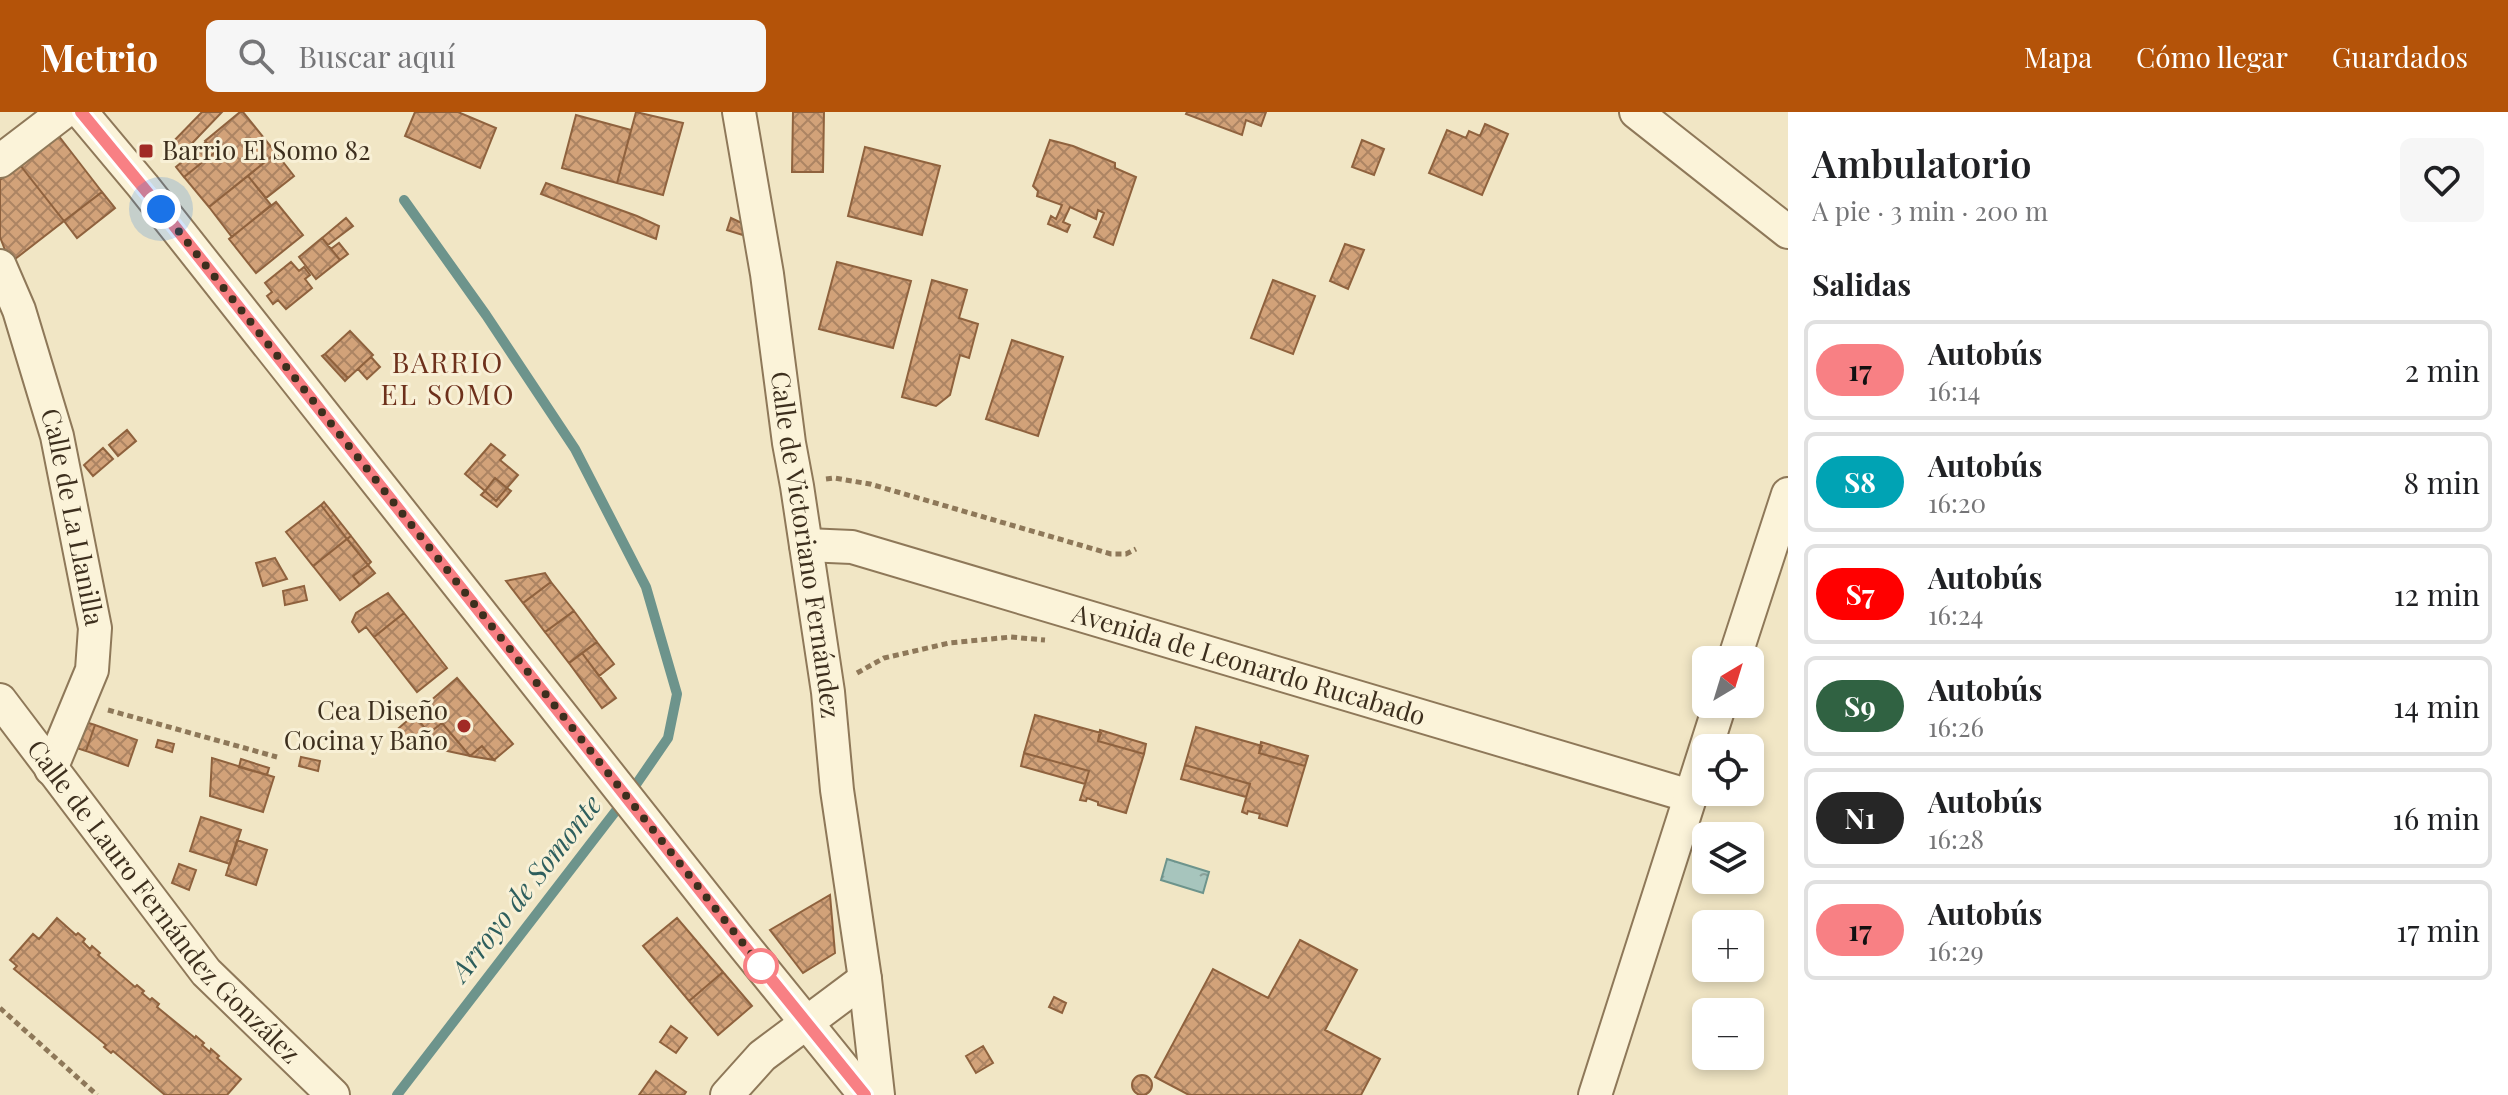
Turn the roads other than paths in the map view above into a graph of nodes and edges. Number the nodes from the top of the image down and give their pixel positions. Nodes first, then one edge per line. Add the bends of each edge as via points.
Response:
1 (64, 112) edge
2 (81, 112) edge
3 (739, 112) edge
4 (1636, 112) edge
5 (0, 161) edge
6 (1788, 232) edge
7 (0, 266) edge
8 (1788, 494) edge
9 (806, 545) junction
10 (1739, 646) edge
11 (0, 700) edge
12 (1715, 718) edge
13 (51, 769) junction
14 (1690, 796) junction
15 (865, 979) junction
16 (807, 1021) junction
17 (333, 1095) edge
18 (727, 1095) edge
19 (865, 1095) edge
20 (878, 1095) edge
21 (1595, 1095) edge

1 - 5 street
2 - 16 street
3 - 9 street, Calle de Victoriano Fernández
4 - 6 street
7 - 13 street, Calle de La Llanilla via 19,310 57,436 95,628 92,670
8 - 10 street
9 - 14 street, Avenida de Leonardo Rucabado via 852,547
9 - 15 street, Calle de Victoriano Fernández
11 - 13 street, Calle de Lauro Fernández González
12 - 14 street
13 - 17 street, Calle de Lauro Fernández González via 206,972
14 - 21 street
15 - 16 street
15 - 20 street, Calle de Victoriano Fernández
16 - 18 street via 762,1056
16 - 19 street

